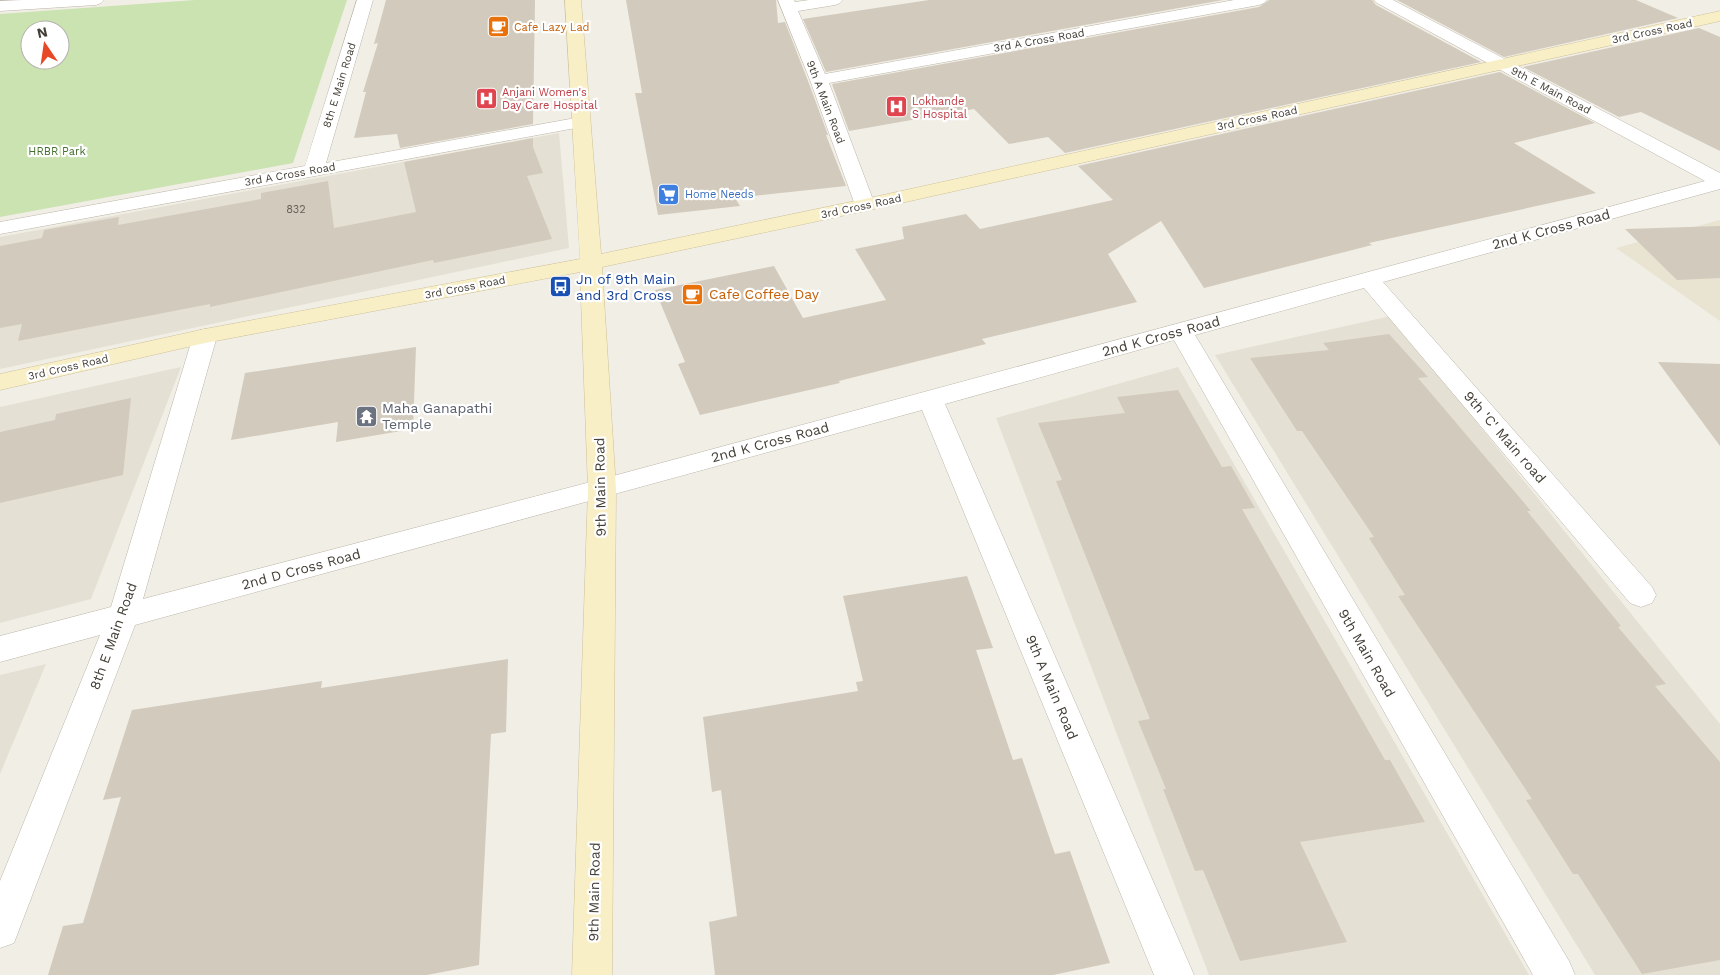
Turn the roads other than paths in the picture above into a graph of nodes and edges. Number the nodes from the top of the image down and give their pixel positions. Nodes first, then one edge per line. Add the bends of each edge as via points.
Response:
1 (96, 0) edge
2 (365, 0) edge
3 (573, 0) edge
4 (835, 0) edge
5 (1259, 0) edge
6 (1382, 0) edge
7 (4, 4) edge
8 (787, 4) edge
9 (1720, 16) edge
10 (1502, 64) junction
11 (819, 80) junction
12 (581, 122) junction
13 (314, 169) junction
14 (1720, 182) edge
15 (865, 205) junction
16 (0, 228) edge
17 (591, 263) junction
18 (1368, 279) junction
19 (1180, 330) junction
20 (205, 336) junction
21 (0, 382) edge
22 (930, 398) junction
23 (602, 488) junction
24 (1641, 595) dead end
25 (123, 617) junction
26 (0, 649) edge
27 (0, 929) edge
28 (592, 975) edge
29 (1174, 975) edge
30 (1554, 975) edge

1 - 7 street
2 - 13 street, 8th E Main Road
3 - 12 street, 9th Main Road
4 - 8 street
5 - 11 street, 3rd A Cross Road
6 - 10 street, 9th E Main Road
8 - 11 street, 9th A Main Road
9 - 10 street, 3rd Cross Road
10 - 14 street, 9th E Main Road
10 - 15 street, 3rd Cross Road
11 - 15 street, 9th A Main Road
12 - 13 street, 3rd A Cross Road
12 - 17 street, 9th Main Road
13 - 16 street, 3rd A Cross Road
14 - 18 street, 2nd K Cross Road
15 - 17 street, 3rd Cross Road
17 - 20 street, 3rd Cross Road
17 - 23 street, 9th Main Road
18 - 19 street, 2nd K Cross Road
18 - 24 street, 9th 'C' Main road
19 - 22 street, 2nd K Cross Road
19 - 30 street, 9th Main Road
20 - 21 street, 3rd Cross Road
20 - 25 street, 8th E Main Road
22 - 23 street, 2nd K Cross Road
22 - 29 street, 9th A Main Road
23 - 25 street, 2nd D Cross Road
23 - 28 street, 9th Main Road
25 - 26 street, 2nd D Cross Road
25 - 27 street, 8th E Main Road

